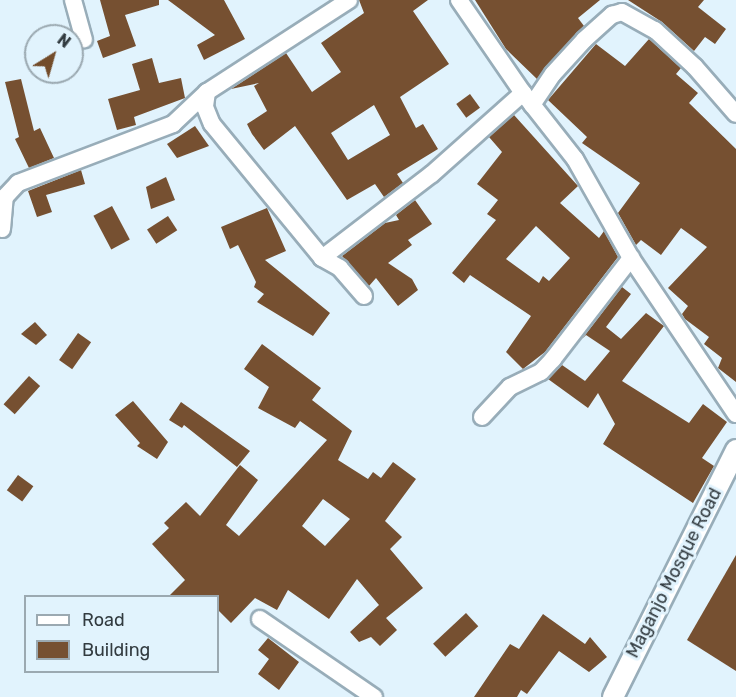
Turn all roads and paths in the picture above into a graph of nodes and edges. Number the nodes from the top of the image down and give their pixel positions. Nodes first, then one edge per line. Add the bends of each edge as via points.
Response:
1 (73, 0) edge
2 (349, 0) edge
3 (459, 0) edge
4 (625, 0) edge
5 (630, 17) junction
6 (80, 24) edge
7 (207, 92) junction
8 (527, 99) junction
9 (736, 114) edge
10 (2, 229) dead end
11 (322, 258) junction
12 (631, 258) junction
13 (364, 297) dead end
14 (736, 414) edge
15 (482, 417) dead end
16 (736, 450) edge
17 (260, 619) dead end
18 (374, 697) edge
19 (613, 697) edge

1 - 6 street
2 - 7 street
3 - 8 street
4 - 5 street
5 - 8 street via 622,12 600,24
5 - 9 street via 655,30 695,67
7 - 10 street via 173,124 18,183 5,197
7 - 11 street via 205,107 212,123
8 - 11 street
8 - 12 street via 574,159
11 - 13 street via 340,268
12 - 14 street
12 - 15 street via 541,372 510,387
16 - 19 street, Maganjo Mosque Road
17 - 18 street

